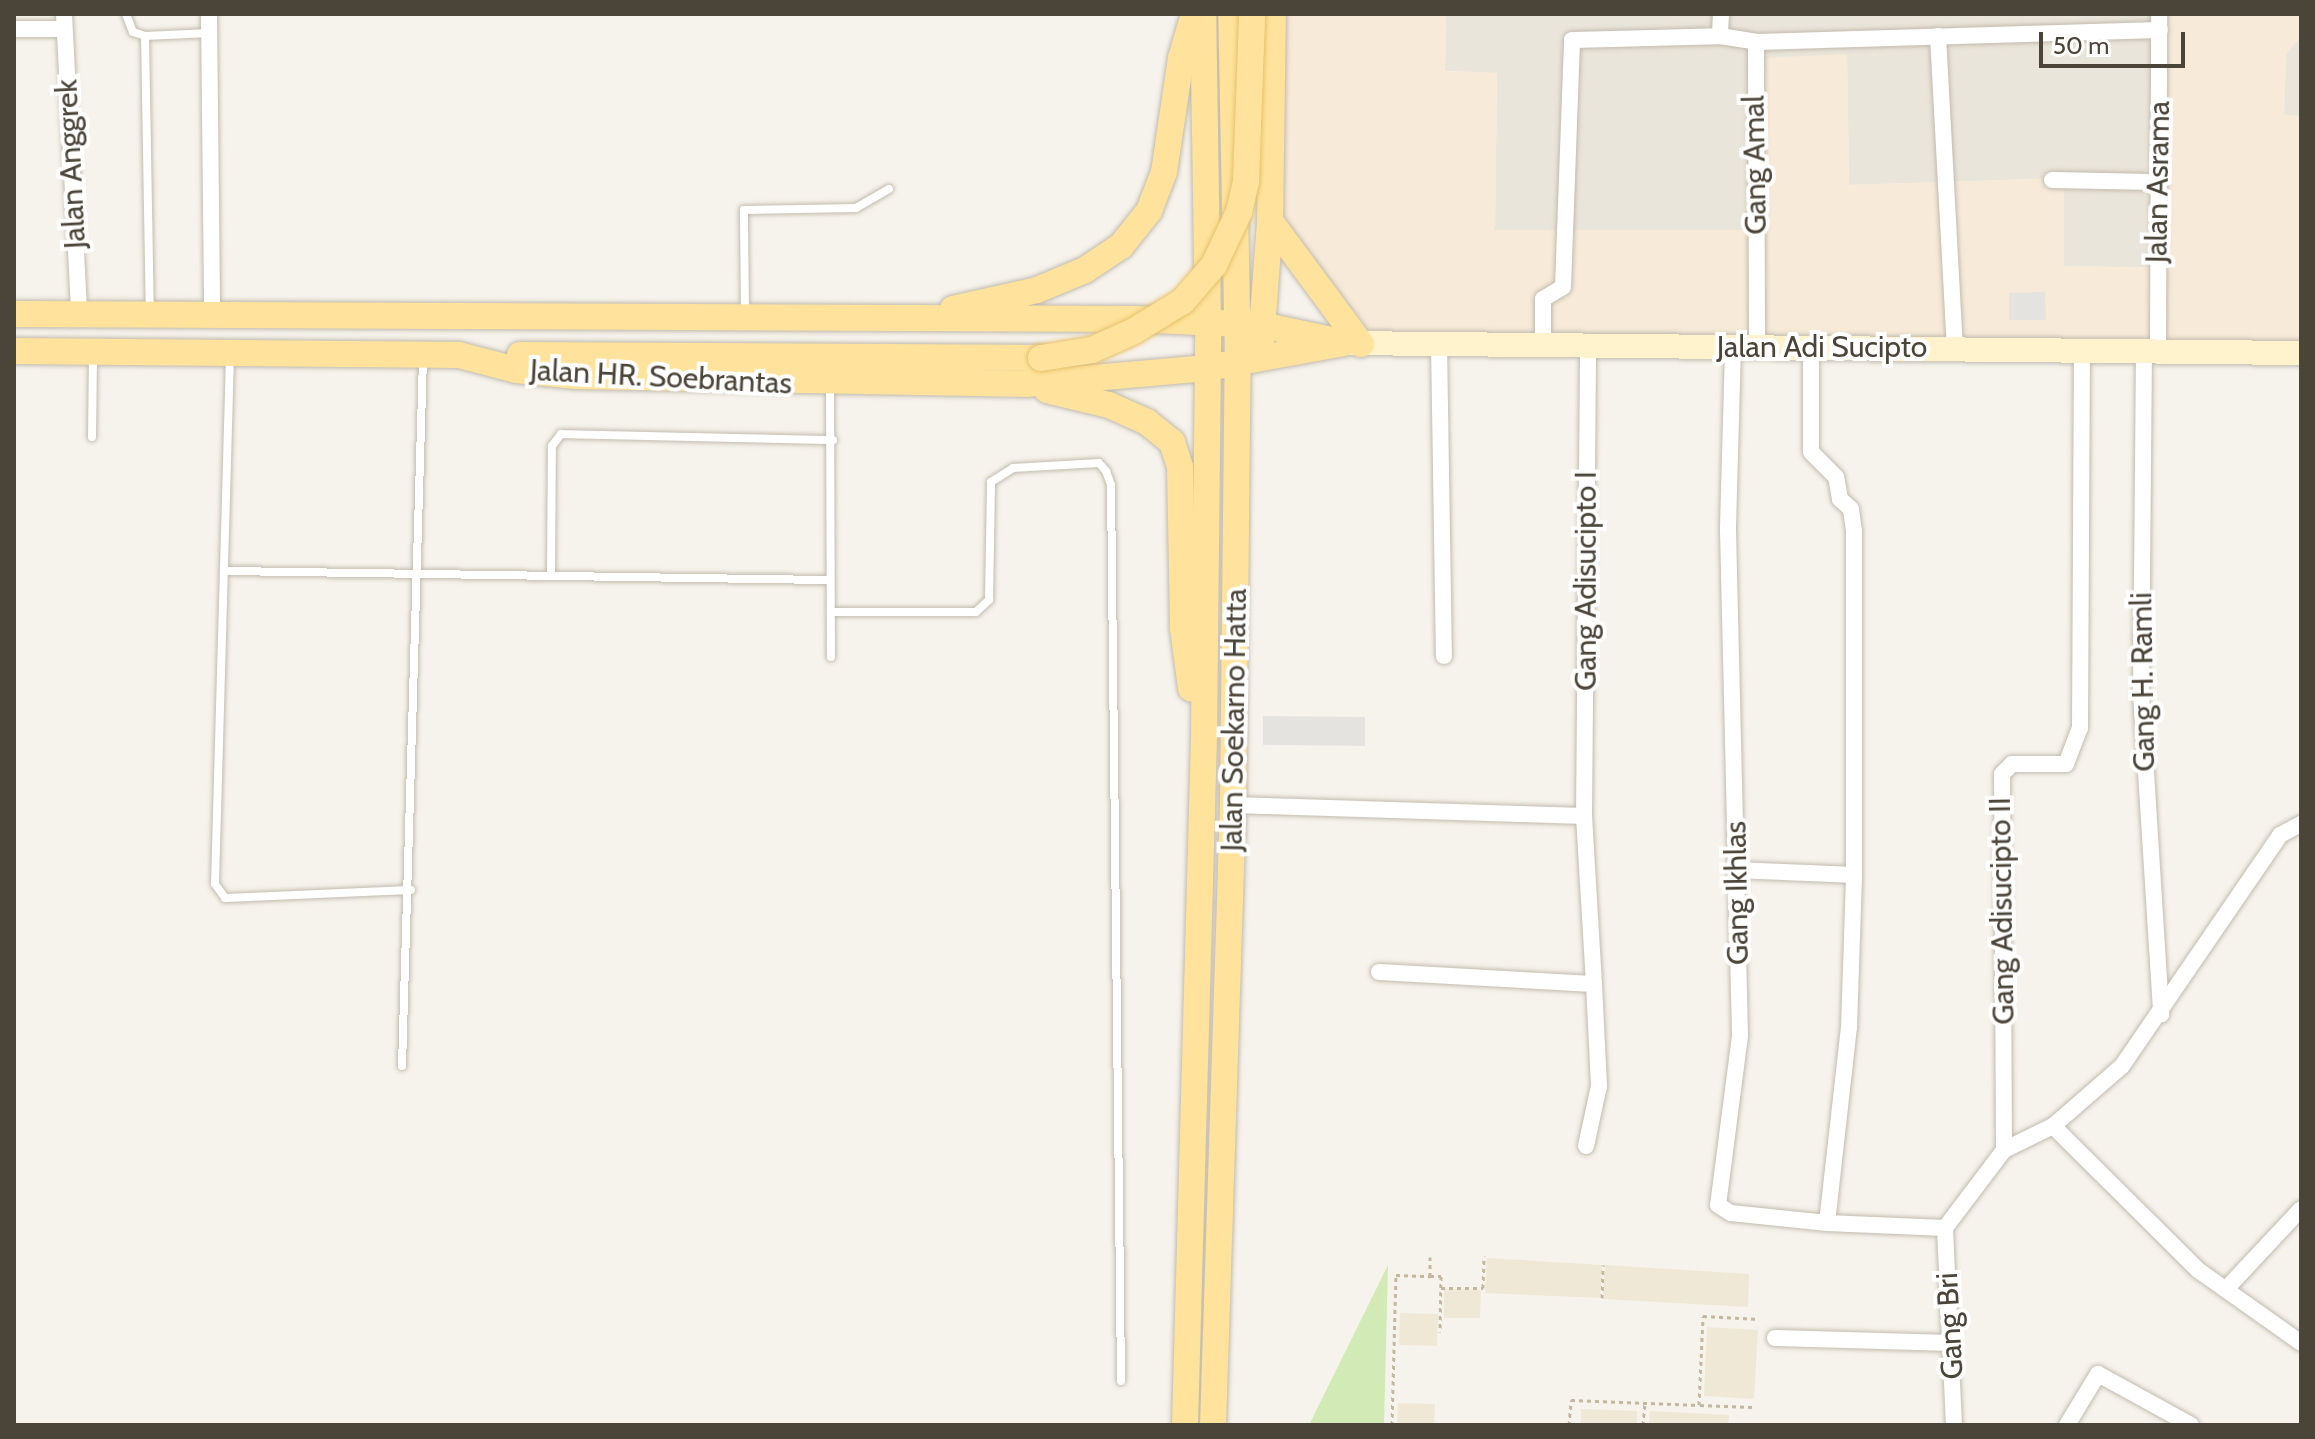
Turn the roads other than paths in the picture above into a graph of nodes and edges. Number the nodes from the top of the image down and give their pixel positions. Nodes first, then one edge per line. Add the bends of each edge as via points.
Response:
1 (126, 14) edge
2 (209, 14) edge
3 (1194, 14) edge
4 (1203, 14) edge
5 (1231, 14) edge
6 (1252, 14) edge
7 (1273, 14) edge
8 (1721, 14) edge
9 (64, 21) edge
10 (2160, 22) edge
11 (14, 29) edge
12 (210, 33) junction
13 (145, 36) junction
14 (1720, 36) junction
15 (1938, 36) junction
16 (1756, 42) junction
17 (2052, 180) dead end
18 (2155, 182) junction
19 (889, 189) dead end
20 (1270, 221) junction
21 (14, 314) edge
22 (79, 314) junction
23 (150, 315) junction
24 (212, 316) junction
25 (745, 319) junction
26 (910, 320) junction
27 (1208, 322) junction
28 (1249, 324) junction
29 (1439, 343) junction
30 (1543, 343) junction
31 (1352, 344) junction
32 (1588, 345) junction
33 (1955, 347) junction
34 (1745, 348) junction
35 (1811, 348) junction
36 (2082, 349) junction
37 (2151, 350) junction
38 (14, 351) edge
39 (93, 352) junction
40 (230, 353) junction
41 (2301, 353) edge
42 (423, 355) junction
43 (459, 355) junction
44 (1250, 360) junction
45 (1207, 368) junction
46 (830, 384) junction
47 (1025, 384) junction
48 (92, 437) dead end
49 (833, 440) junction
50 (227, 571) junction
51 (415, 574) junction
52 (551, 575) junction
53 (830, 580) junction
54 (831, 612) junction
55 (1444, 656) dead end
56 (831, 657) dead end
57 (1204, 734) junction
58 (1233, 805) junction
59 (1584, 816) junction
60 (2301, 824) edge
61 (1737, 870) junction
62 (1854, 875) junction
63 (411, 890) junction
64 (1379, 972) dead end
65 (1594, 984) junction
66 (2161, 1014) junction
67 (402, 1066) dead end
68 (2053, 1126) junction
69 (1586, 1146) dead end
70 (2004, 1150) junction
71 (2301, 1209) edge
72 (1827, 1223) junction
73 (1945, 1228) junction
74 (2227, 1288) junction
75 (1775, 1338) dead end
76 (1952, 1343) junction
77 (2301, 1343) edge
78 (1215, 1356) junction
79 (1187, 1357) junction
80 (1121, 1381) dead end
81 (1185, 1425) edge
82 (1213, 1425) edge
83 (1954, 1425) edge
84 (2067, 1425) edge
85 (2191, 1425) edge

1 - 13 lane via 133,32
2 - 12 street
3 - 26 main road via 1181,58 1164,172 1149,211 1121,246 1085,270 1037,290
4 - 27 main road, Jalan Soekarno Hatta
5 - 28 main road, Jalan Soekarno Hatta
6 - 43 main road, bridge via 1246,181 1239,212 1214,265 1183,301 1092,350 1041,358
7 - 20 main road
8 - 14 street
9 - 11 street
9 - 22 street, Jalan Anggrek
10 - 15 street
10 - 18 street, Jalan Asrama
12 - 13 lane
12 - 24 street
13 - 23 lane
14 - 16 street
14 - 30 street via 1572,40 1563,287 1543,299
15 - 16 street
15 - 33 street
16 - 34 street, Gang Amal
17 - 18 street
18 - 37 street, Jalan Asrama
19 - 25 lane via 856,208 744,210
20 - 28 main road
20 - 31 main road
21 - 22 main road, Jalan HR. Soebrantas
22 - 23 main road, Jalan HR. Soebrantas
23 - 24 main road, Jalan HR. Soebrantas
24 - 25 main road, Jalan HR. Soebrantas
25 - 26 main road, Jalan HR. Soebrantas
26 - 27 main road, Jalan HR. Soebrantas
27 - 28 main road, Jalan HR. Soebrantas
27 - 45 main road, Jalan Soekarno Hatta
28 - 31 main road, Jalan Adi Sucipto
28 - 44 main road, Jalan Soekarno Hatta
29 - 30 main road, Jalan Adi Sucipto
29 - 31 main road, Jalan Adi Sucipto
29 - 55 street
30 - 32 main road, Jalan Adi Sucipto
31 - 44 main road, Jalan Adi Sucipto
32 - 34 main road, Jalan Adi Sucipto
32 - 59 street, Gang Adisucipto I
33 - 35 main road, Jalan Adi Sucipto
33 - 36 main road, Jalan Adi Sucipto
34 - 35 main road, Jalan Adi Sucipto
34 - 61 street, Gang Ikhlas via 1728,530
35 - 62 street via 1811,452 1836,477 1840,499 1851,509 1854,531
36 - 37 main road, Jalan Adi Sucipto
36 - 70 street, Gang Adisucipto II via 2080,728 2066,764 2012,764 2004,769 2000,785
37 - 41 main road, Jalan Adi Sucipto
37 - 66 street, Gang H. Ramli via 2141,693
38 - 39 main road, Jalan HR. Soebrantas
39 - 40 main road, Jalan HR. Soebrantas
39 - 48 lane
40 - 42 main road, Jalan HR. Soebrantas
40 - 50 lane
42 - 43 main road, Jalan HR. Soebrantas
42 - 51 lane
43 - 46 main road, Jalan HR. Soebrantas via 516,370 577,376
44 - 45 main road, Jalan HR. Soebrantas
44 - 58 main road, Jalan Soekarno Hatta
45 - 47 main road, Jalan HR. Soebrantas
45 - 57 main road, Jalan Soekarno Hatta
46 - 47 main road, Jalan HR. Soebrantas
46 - 49 lane
47 - 57 main road via 1109,405 1147,422 1172,442 1180,467 1183,628
49 - 52 lane via 561,434 552,446
49 - 53 lane
50 - 51 lane
50 - 63 lane via 215,884 225,898
51 - 52 lane
51 - 63 lane
52 - 53 lane
53 - 54 lane
54 - 56 lane
54 - 80 lane via 976,612 989,600 991,482 1013,468 1099,463 1106,471 1111,485
57 - 79 main road, Jalan Soekarno Hatta
58 - 59 street
58 - 78 main road, Jalan Soekarno Hatta
59 - 65 street, Gang Adisucipto I
60 - 66 street via 2280,835
61 - 62 street
61 - 72 street, Gang Ikhlas via 1740,1036 1718,1205 1731,1213
62 - 72 street via 1849,1028
63 - 67 lane
64 - 65 street
65 - 69 street, Gang Adisucipto I via 1599,1086
66 - 68 street via 2101,1089
68 - 70 street
68 - 74 street via 2192,1265
70 - 73 street
71 - 74 street
72 - 73 street, Gang Ikhlas
73 - 76 street, Gang Bri
74 - 77 street
75 - 76 street
76 - 83 street, Gang Bri
78 - 79 main road
78 - 82 main road, Jalan Soekarno Hatta
79 - 81 main road, Jalan Soekarno Hatta
84 - 85 street via 2098,1374

